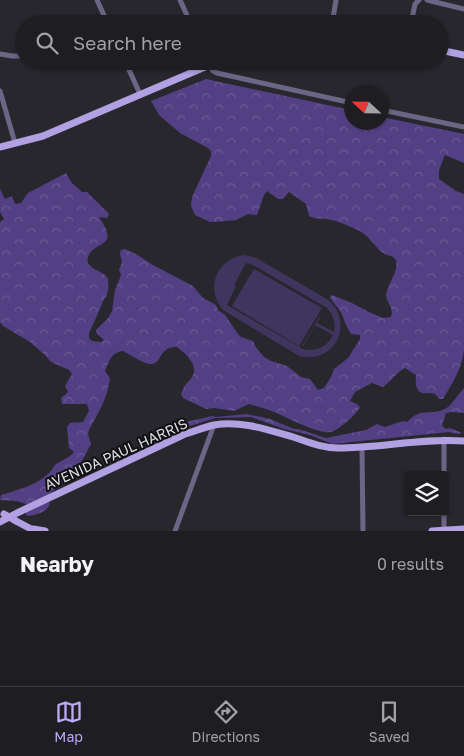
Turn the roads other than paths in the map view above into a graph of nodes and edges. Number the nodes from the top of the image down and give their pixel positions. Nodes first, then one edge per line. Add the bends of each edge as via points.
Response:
1 (97, 0) edge
2 (180, 0) edge
3 (336, 0) edge
4 (419, 0) edge
5 (427, 0) edge
6 (464, 9) edge
7 (104, 15) edge
8 (187, 15) edge
9 (334, 15) edge
10 (413, 15) edge
11 (449, 52) edge
12 (0, 54) edge
13 (464, 54) edge
14 (15, 56) edge
15 (129, 70) edge
16 (193, 70) edge
17 (212, 70) edge
18 (0, 91) edge
19 (140, 94) junction
20 (344, 102) edge
21 (389, 111) edge
22 (464, 127) edge
23 (15, 143) junction
24 (0, 147) edge
25 (214, 425) junction
26 (444, 439) junction
27 (464, 440) edge
28 (362, 447) junction
29 (444, 471) edge
30 (0, 511) edge
31 (444, 516) edge
32 (1, 521) edge
33 (32, 530) edge
34 (444, 530) edge
35 (464, 530) edge
36 (45, 531) edge
37 (175, 531) edge
38 (362, 531) edge
39 (432, 531) edge

1 - 7 street
2 - 8 street
3 - 9 street
4 - 10 street
5 - 6 street
11 - 13 main road
12 - 14 street
15 - 19 street
16 - 19 main road
17 - 20 street
18 - 23 street
19 - 23 main road via 43,136
21 - 22 street
23 - 24 main road
25 - 28 main road, AVENIDA PAUL HARRIS via 248,426 326,448
25 - 32 main road, AVENIDA PAUL HARRIS via 185,434
25 - 37 street
26 - 27 main road, AVENIDA PAUL HARRIS
26 - 28 main road, AVENIDA PAUL HARRIS
26 - 29 street
28 - 38 street
30 - 33 main road, bridge
31 - 34 street
33 - 36 main road
34 - 35 main road
34 - 39 main road

